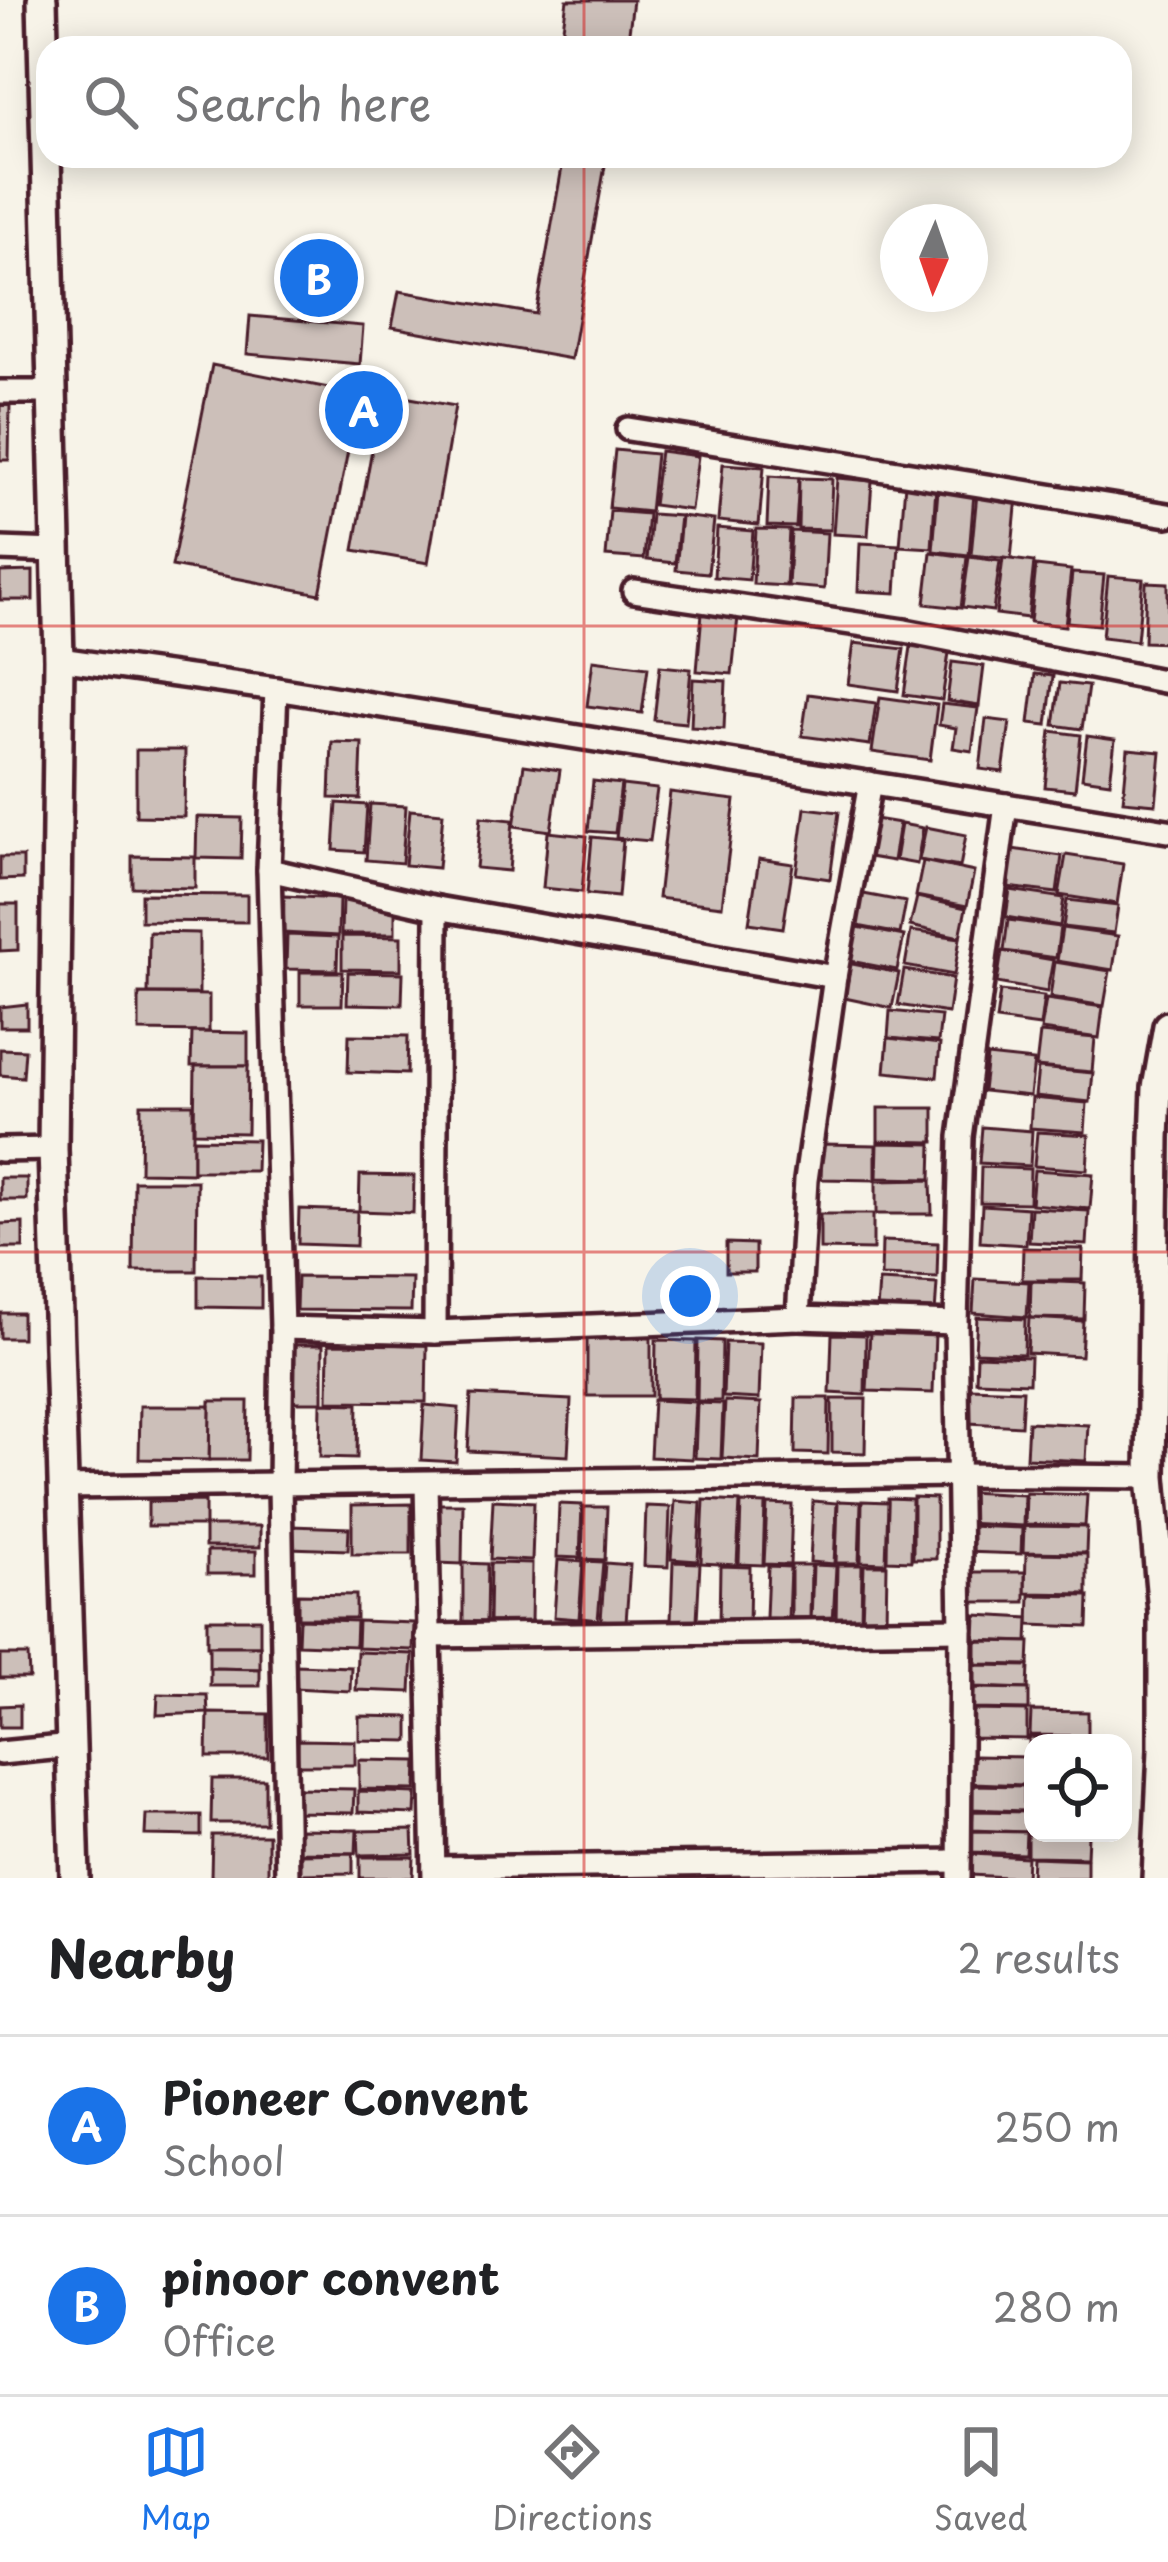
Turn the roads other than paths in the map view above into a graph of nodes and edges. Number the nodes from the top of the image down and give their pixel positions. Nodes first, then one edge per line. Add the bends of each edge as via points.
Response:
1 (42, 0) edge
2 (43, 36) edge
3 (46, 168) edge
4 (0, 392) edge
5 (52, 392) junction
6 (628, 429) dead end
7 (1168, 514) edge
8 (0, 549) edge
9 (56, 551) junction
10 (634, 591) dead end
11 (58, 659) junction
12 (1168, 682) edge
13 (276, 689) junction
14 (870, 783) junction
15 (1006, 805) junction
16 (1168, 831) edge
17 (269, 871) junction
18 (437, 908) junction
19 (835, 977) junction
20 (1168, 1025) edge
21 (1161, 1140) edge
22 (53, 1149) junction
23 (0, 1150) edge
24 (798, 1318) junction
25 (956, 1323) junction
26 (282, 1328) junction
27 (435, 1333) junction
28 (957, 1475) junction
29 (1151, 1477) junction
30 (426, 1483) junction
31 (280, 1484) junction
32 (64, 1487) junction
33 (961, 1629) junction
34 (428, 1636) junction
35 (73, 1746) junction
36 (1166, 1750) edge
37 (0, 1753) edge
38 (959, 1869) edge
39 (434, 1873) edge
40 (75, 1878) edge
41 (287, 1878) edge
42 (1157, 1878) edge

1 - 2 street
3 - 5 street
4 - 5 street
5 - 9 street
6 - 7 street
8 - 9 street
9 - 11 street
10 - 12 street via 905,631
11 - 13 street
11 - 22 street
13 - 14 street
13 - 17 street
14 - 15 street
14 - 19 street
15 - 16 street
15 - 25 street via 961,1137
17 - 18 street
17 - 26 street
18 - 19 street
18 - 27 street
19 - 24 street via 806,1180
20 - 21 street
21 - 29 street
22 - 23 street
22 - 32 street
24 - 25 street
24 - 27 street
25 - 28 street
26 - 27 street
26 - 31 street
28 - 29 street
28 - 30 street
28 - 33 street
29 - 36 street
30 - 31 street
30 - 34 street
31 - 32 street
31 - 41 street
32 - 35 street
33 - 34 street
33 - 38 street
34 - 39 street
35 - 37 street
35 - 40 street
36 - 42 street
38 - 39 street

